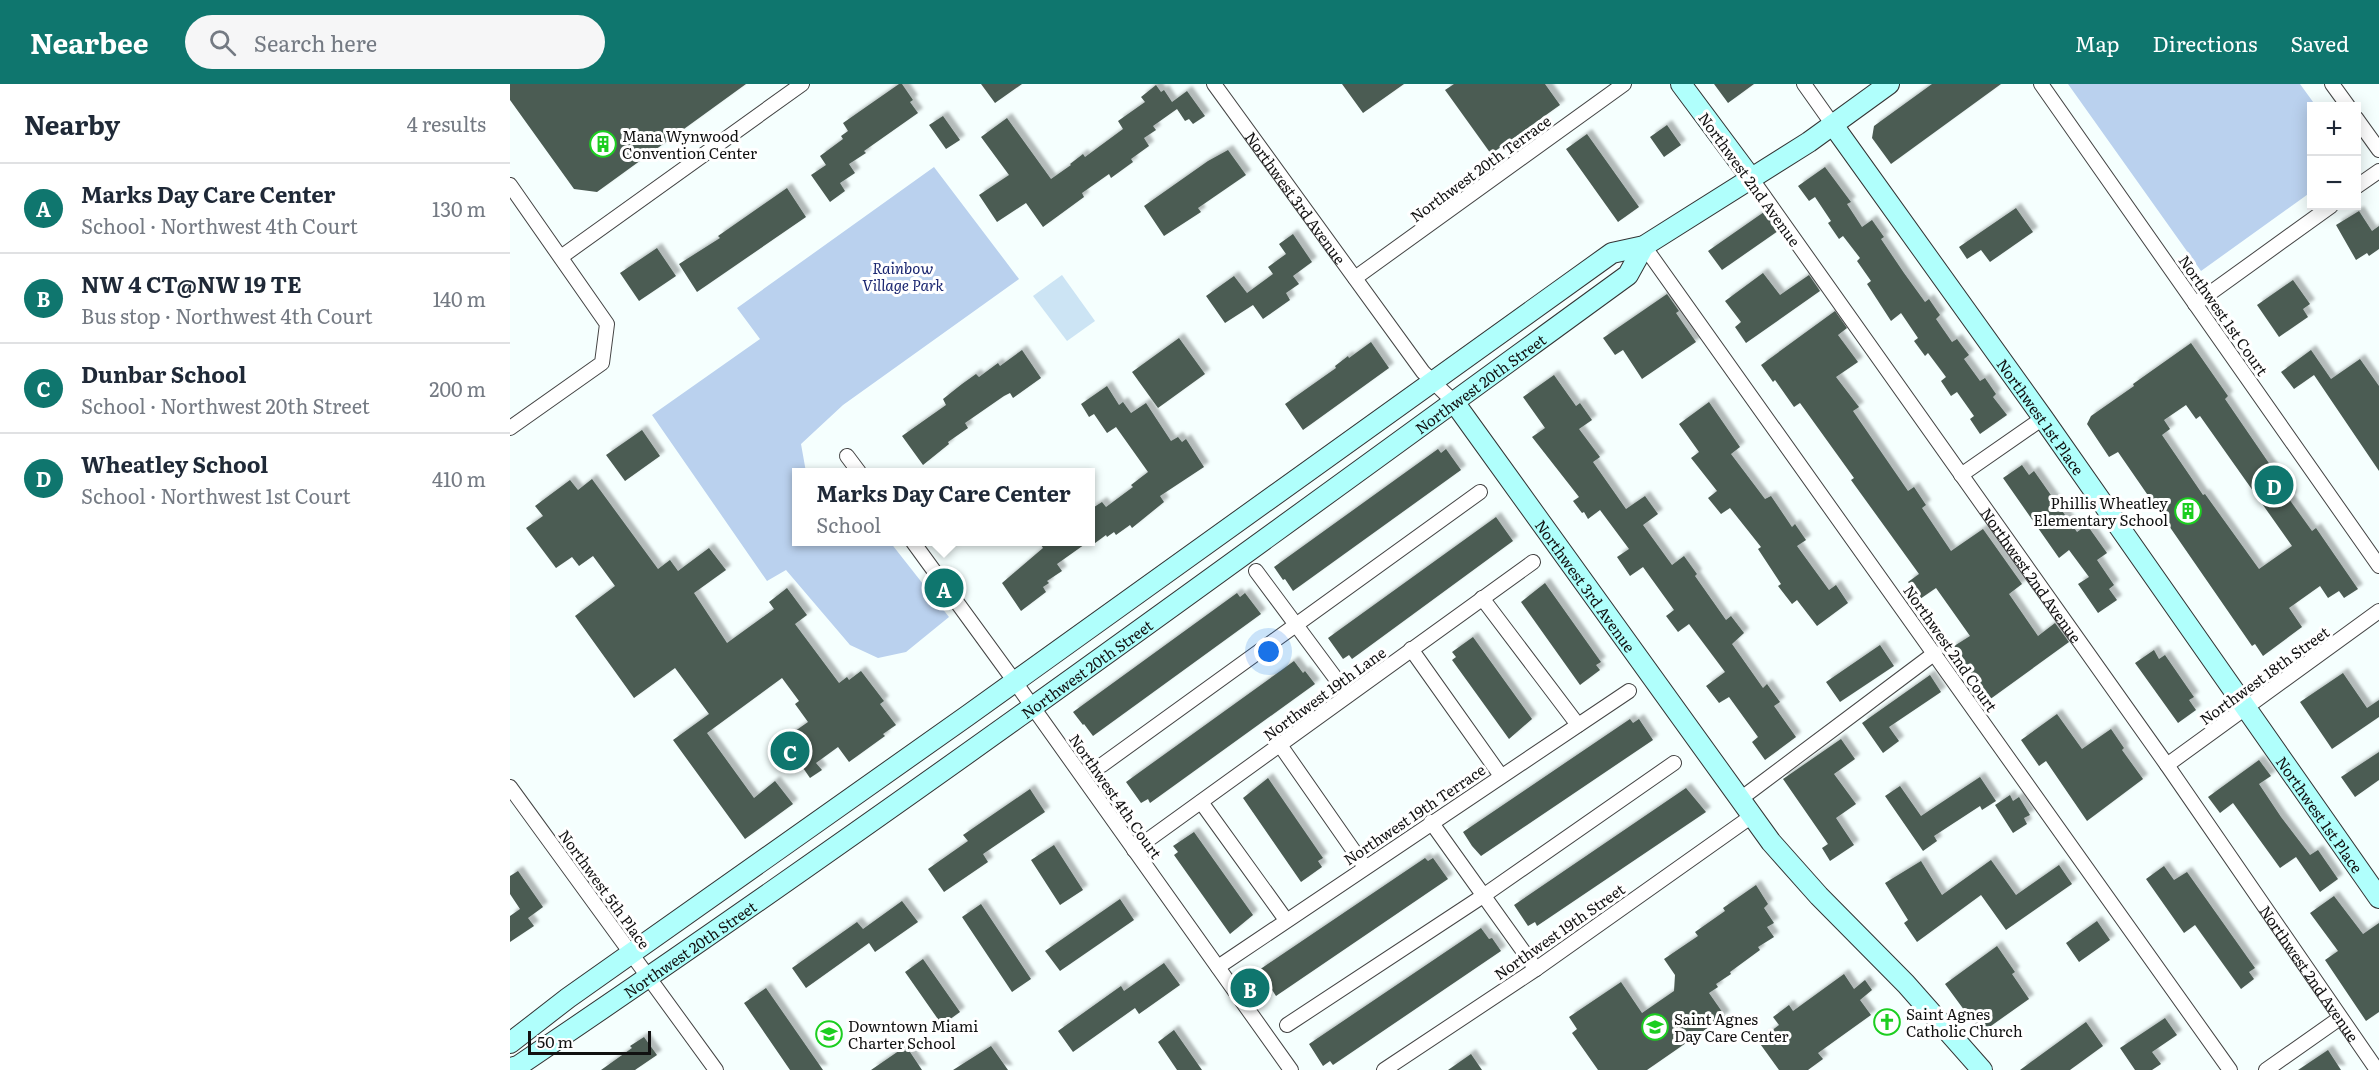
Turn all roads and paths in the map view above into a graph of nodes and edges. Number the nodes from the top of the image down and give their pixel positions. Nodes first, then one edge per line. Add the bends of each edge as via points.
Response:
1 (802, 84) edge
2 (1624, 84) edge
3 (1681, 84) edge
4 (1804, 84) edge
5 (1889, 84) edge
6 (2041, 84) edge
7 (2332, 84) edge
8 (1219, 86) edge
9 (2345, 102) edge
10 (1833, 125) junction
11 (2361, 125) edge
12 (2379, 150) edge
13 (2379, 171) edge
14 (1751, 178) junction
15 (2361, 184) edge
16 (510, 185) edge
17 (2325, 210) edge
18 (1644, 246) junction
19 (561, 257) junction
20 (1355, 278) junction
21 (2195, 304) junction
22 (1433, 381) junction
23 (1454, 402) junction
24 (2043, 418) junction
25 (510, 428) edge
26 (847, 456) dead end
27 (857, 468) edge
28 (1961, 475) junction
29 (1480, 492) dead end
30 (916, 546) edge
31 (1533, 562) dead end
32 (2379, 566) edge
33 (1256, 571) dead end
34 (1482, 598) junction
35 (2379, 611) edge
36 (1296, 625) junction
37 (1411, 650) junction
38 (1935, 653) junction
39 (1016, 682) junction
40 (1629, 691) dead end
41 (1348, 695) junction
42 (1032, 706) junction
43 (2246, 708) junction
44 (1578, 725) junction
45 (1280, 745) junction
46 (1674, 763) dead end
47 (1102, 765) dead end
48 (2168, 765) junction
49 (1501, 776) junction
50 (510, 787) edge
51 (1740, 800) junction
52 (1201, 802) junction
53 (1752, 816) junction
54 (1431, 822) junction
55 (1134, 850) junction
56 (1365, 867) junction
57 (1483, 896) junction
58 (2379, 898) edge
59 (1287, 920) junction
60 (632, 953) junction
61 (1218, 967) junction
62 (1536, 969) junction
63 (649, 978) junction
64 (2340, 1018) junction
65 (1287, 1025) dead end
66 (510, 1042) edge
67 (2379, 1047) edge
68 (2367, 1056) junction
69 (510, 1068) edge
70 (716, 1070) edge
71 (1291, 1070) edge
72 (1384, 1070) edge
73 (1982, 1070) edge
74 (2230, 1070) edge
75 (2266, 1070) edge
76 (2377, 1070) edge

1 - 19 street
2 - 20 street, Northwest 20th Terrace
3 - 14 main road, Northwest 2nd Avenue
4 - 10 street, Northwest 1st Place
5 - 10 main road, Northwest 20th Street
6 - 21 street, Northwest 1st Court
7 - 9 street
8 - 20 street, Northwest 3rd Avenue
10 - 14 main road, Northwest 20th Street
10 - 24 main road, Northwest 1st Place
11 - 12 street
13 - 15 street
14 - 18 main road, Northwest 20th Street
14 - 28 street, Northwest 2nd Avenue
16 - 19 street
17 - 21 street
18 - 22 main road, Northwest 20th Street via 1612,254
18 - 23 main road, Northwest 20th Street via 1628,275
18 - 38 street, Northwest 2nd Court
19 - 25 street via 607,324 602,363
20 - 22 street, Northwest 3rd Avenue
21 - 32 street, Northwest 1st Court
22 - 23 street, Northwest 3rd Avenue
22 - 39 main road, Northwest 20th Street
23 - 42 main road, Northwest 20th Street
23 - 51 main road, Northwest 3rd Avenue
24 - 28 street
24 - 43 main road, Northwest 1st Place
26 - 27 street
28 - 48 street, Northwest 2nd Avenue
29 - 36 street
30 - 39 street, Northwest 4th Court
31 - 34 street, Northwest 19th Lane
33 - 36 street
34 - 37 street, Northwest 19th Lane
34 - 44 street
35 - 43 street, Northwest 18th Street
36 - 41 street
36 - 47 street
37 - 41 street, Northwest 19th Lane
37 - 49 street
38 - 51 street
38 - 74 street, Northwest 2nd Court
39 - 42 street, Northwest 4th Court
39 - 60 main road, Northwest 20th Street
40 - 44 street, Northwest 19th Terrace
41 - 45 street, Northwest 19th Lane
42 - 55 street, Northwest 4th Court
42 - 63 main road, Northwest 20th Street
43 - 48 street, Northwest 18th Street
43 - 58 main road, Northwest 1st Place
44 - 49 street, Northwest 19th Terrace
45 - 52 street, Northwest 19th Lane
45 - 56 street
46 - 57 street
48 - 64 street, Northwest 2nd Avenue
49 - 54 street, Northwest 19th Terrace
50 - 60 street, Northwest 5th Place
51 - 53 main road, Northwest 3rd Avenue
52 - 55 street, Northwest 19th Lane
52 - 59 street
53 - 62 street, Northwest 19th Street
53 - 73 main road, Northwest 3rd Avenue via 1792,867 1906,984
54 - 56 street, Northwest 19th Terrace
54 - 57 street
55 - 61 street, Northwest 4th Court
56 - 59 street, Northwest 19th Terrace
57 - 62 street
57 - 65 street
59 - 61 street, Northwest 19th Terrace
60 - 63 street, Northwest 5th Place
60 - 66 main road, Northwest 20th Street
61 - 71 street, Northwest 4th Court
62 - 72 street, Northwest 19th Street
63 - 69 main road, Northwest 20th Street
63 - 70 street, Northwest 5th Place
64 - 68 street, Northwest 2nd Avenue
64 - 75 street
67 - 68 street
68 - 76 street, Northwest 2nd Avenue

